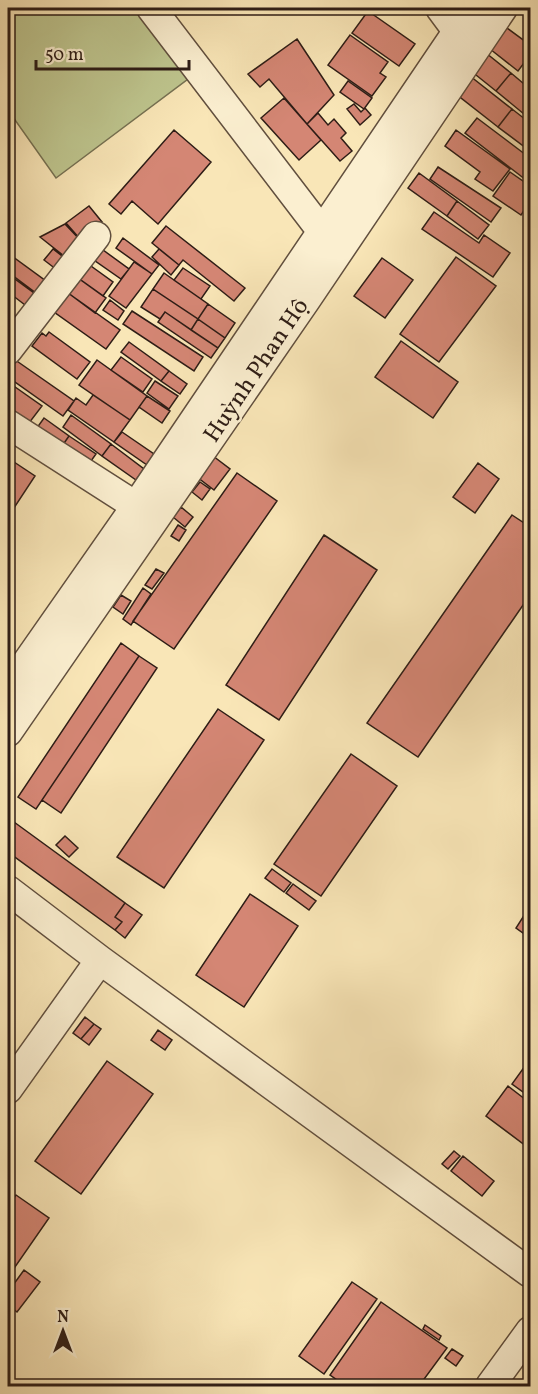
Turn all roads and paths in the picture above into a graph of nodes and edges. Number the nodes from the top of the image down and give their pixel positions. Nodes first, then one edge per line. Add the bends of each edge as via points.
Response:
1 (151, 8) edge
2 (440, 8) edge
3 (473, 8) edge
4 (503, 8) edge
5 (457, 31) junction
6 (96, 236) dead end
7 (333, 239) junction
8 (8, 350) edge
9 (8, 424) edge
10 (136, 506) junction
11 (8, 689) edge
12 (8, 732) edge
13 (8, 890) edge
14 (100, 960) junction
15 (8, 1089) edge
16 (531, 1273) edge
17 (531, 1331) edge
18 (490, 1386) edge

1 - 7 street
2 - 5 street
3 - 5 street, Huỳnh Phan Hộ
4 - 7 street, Huỳnh Phan Hộ
5 - 7 street, Huỳnh Phan Hộ
6 - 8 street
7 - 10 street, Huỳnh Phan Hộ
7 - 12 street, Huỳnh Phan Hộ
9 - 10 street
10 - 11 street, Huỳnh Phan Hộ
13 - 14 street
14 - 15 street
14 - 16 street
17 - 18 street

